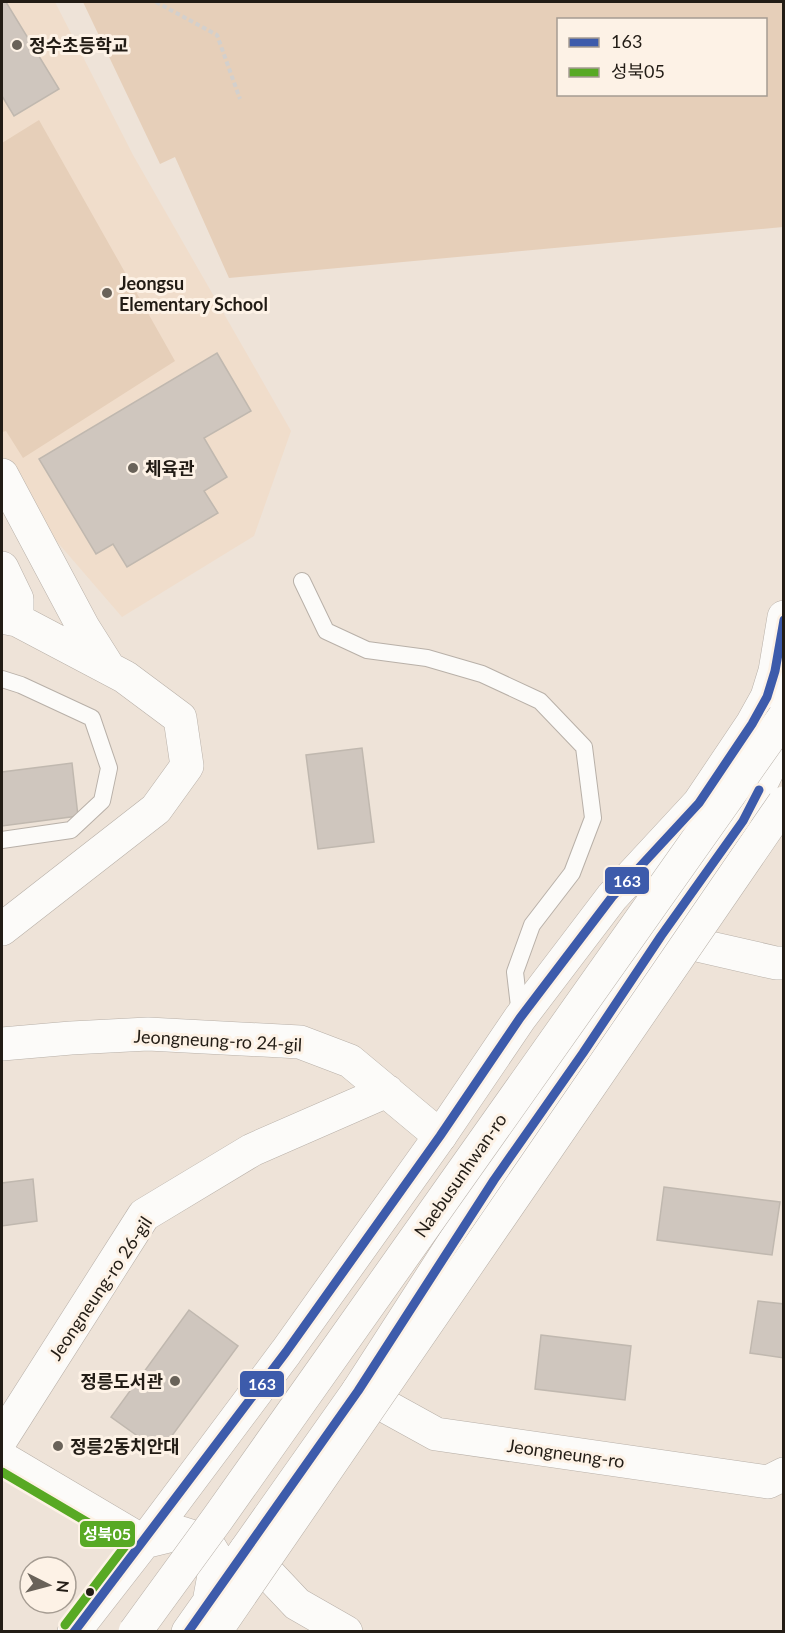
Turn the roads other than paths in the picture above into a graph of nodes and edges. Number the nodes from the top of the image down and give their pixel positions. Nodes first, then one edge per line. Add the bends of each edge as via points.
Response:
1 (2, 475) edge
2 (2, 568) edge
3 (302, 581) dead end
4 (783, 617) edge
5 (9, 619) edge
6 (108, 668) junction
7 (2, 679) edge
8 (783, 717) edge
9 (783, 737) edge
10 (699, 803) junction
11 (783, 803) edge
12 (743, 821) junction
13 (783, 827) edge
14 (2, 840) edge
15 (2, 928) edge
16 (661, 936) junction
17 (783, 963) edge
18 (520, 1017) junction
19 (2, 1044) edge
20 (387, 1091) junction
21 (440, 1136) junction
22 (358, 1391) junction
23 (2, 1437) edge
24 (2, 1458) edge
25 (307, 1462) junction
26 (783, 1474) edge
27 (144, 1542) junction
28 (246, 1550) junction
29 (212, 1617) edge
30 (74, 1632) edge
31 (135, 1632) edge
32 (188, 1632) edge
33 (346, 1632) edge

1 - 6 main road via 82,627
2 - 5 main road via 17,599
3 - 18 lane via 326,631 367,650 427,658 482,674 540,701 584,747 593,818 572,873 532,925 515,972
4 - 10 main road via 767,697
5 - 6 main road
6 - 15 main road via 180,718 187,766 156,809
7 - 14 lane via 92,718 109,768 102,801 71,830
8 - 31 main road, Naebusunhwan-ro, bridge
9 - 12 main road
10 - 12 main road
10 - 18 main road via 612,897
10 - 25 main road via 241,1440 240,1462 248,1477 260,1482 279,1481
11 - 29 main road, bridge
12 - 13 main road
12 - 16 main road
16 - 17 main road
16 - 22 main road via 494,1180
18 - 21 main road
19 - 20 main road, Jeongneung-ro 24-gil via 148,1034 300,1042 350,1061
20 - 21 main road, Jeongneung-ro 24-gil
20 - 23 main road, Jeongneung-ro 26-gil via 252,1150 144,1215
21 - 27 main road
22 - 25 main road
22 - 26 main road, Jeongneung-ro via 436,1434 768,1482
24 - 27 main road
25 - 28 main road
27 - 29 main road via 182,1533 206,1541 217,1559
27 - 30 main road
28 - 29 main road
28 - 33 main road via 297,1604
29 - 32 main road

